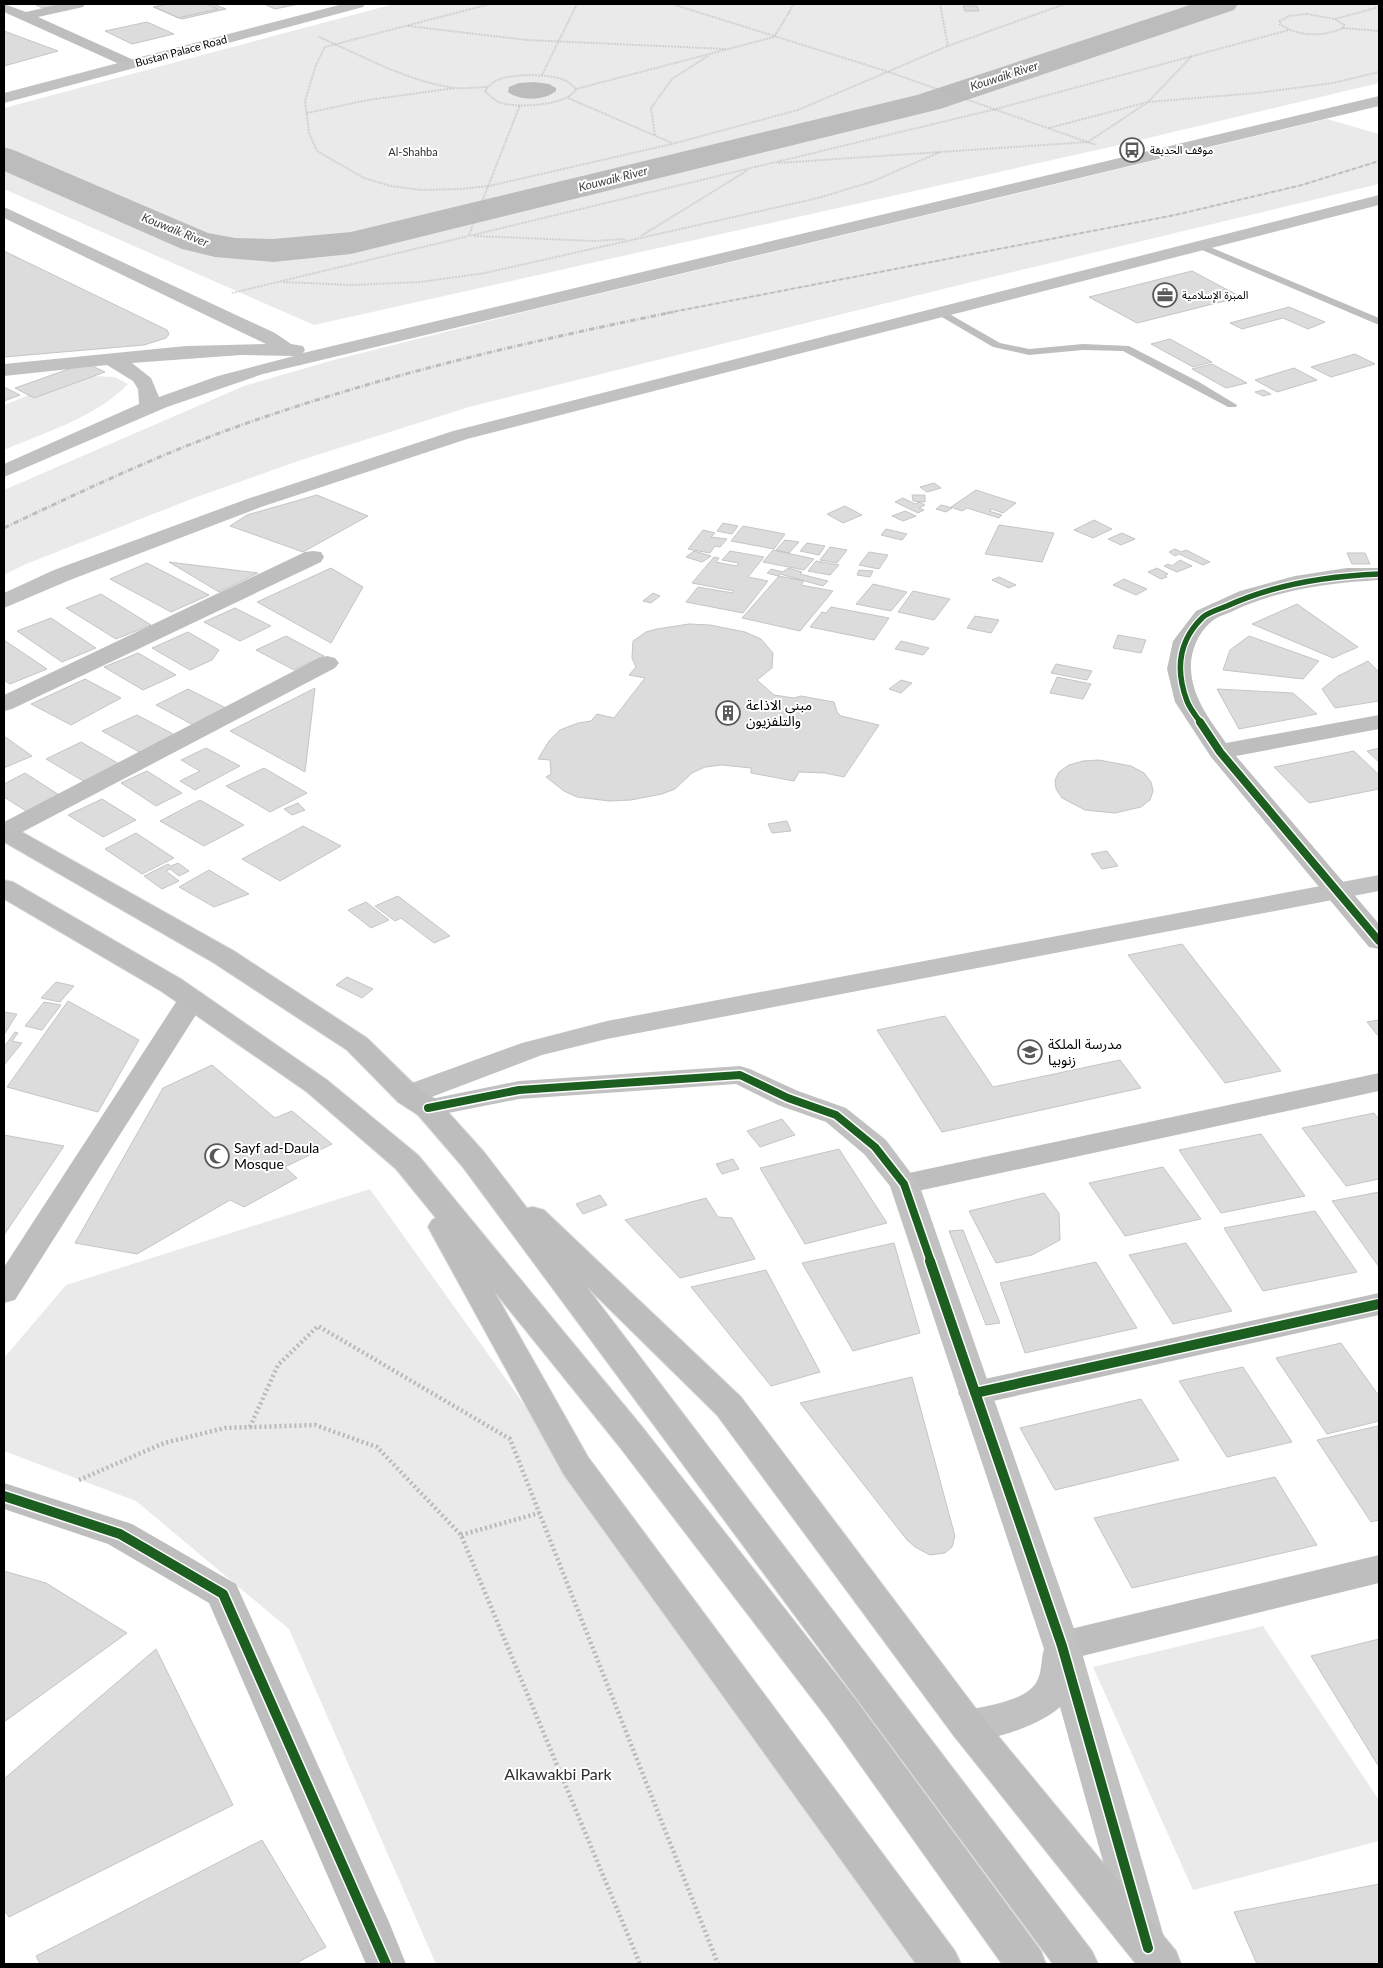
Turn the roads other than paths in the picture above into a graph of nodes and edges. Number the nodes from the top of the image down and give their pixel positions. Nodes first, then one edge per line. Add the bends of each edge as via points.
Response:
1 (78, 4) edge
2 (358, 4) edge
3 (4, 7) edge
4 (25, 16) junction
5 (131, 64) junction
6 (4, 98) edge
7 (1375, 103) edge
8 (1337, 108) junction
9 (1379, 200) edge
10 (4, 212) edge
11 (1198, 245) junction
12 (939, 310) junction
13 (1379, 322) edge
14 (241, 349) junction
15 (186, 352) junction
16 (287, 358) junction
17 (111, 360) junction
18 (4, 370) edge
19 (1232, 405) dead end
20 (149, 407) junction
21 (4, 471) edge
22 (313, 557) dead end
23 (1379, 574) edge
24 (4, 601) edge
25 (327, 663) dead end
26 (4, 704) edge
27 (1379, 722) edge
28 (1220, 752) junction
29 (4, 832) edge
30 (1379, 883) edge
31 (4, 888) edge
32 (1338, 892) junction
33 (1379, 941) edge
34 (192, 1000) junction
35 (1379, 1082) edge
36 (418, 1101) junction
37 (473, 1159) junction
38 (407, 1162) junction
39 (904, 1184) junction
40 (7, 1280) edge
41 (1379, 1304) edge
42 (975, 1393) junction
43 (4, 1496) edge
44 (1379, 1568) edge
45 (1062, 1646) junction
46 (967, 1725) junction
47 (1154, 1956) edge
48 (386, 1964) edge
49 (940, 1964) edge
50 (1026, 1964) edge
51 (1077, 1964) edge

1 - 4 street
2 - 5 main road, Bustan Palace Road
3 - 4 street
4 - 5 street
5 - 6 main road, Bustan Palace Road
7 - 8 main road
8 - 16 main road
8 - 16 main road via 318,346
9 - 11 main road
10 - 16 main road via 268,337
11 - 12 main road
11 - 13 lane
12 - 19 lane via 997,345 1029,352 1083,347 1125,348
12 - 24 main road via 460,435 254,503
14 - 15 main road
14 - 15 main road via 212,332 209,341
14 - 16 main road
15 - 17 main road
16 - 20 main road
17 - 18 main road
17 - 20 main road via 133,371 147,385
20 - 21 main road
22 - 26 street
23 - 28 street via 1295,583 1248,596 1204,616 1184,641 1180,669 1187,702
25 - 29 street
27 - 28 street
28 - 32 street
29 - 36 main road via 224,957 357,1044
30 - 32 main road
31 - 34 main road
32 - 33 street
32 - 36 main road via 607,1030 532,1049
34 - 38 main road via 317,1086
34 - 40 street
35 - 39 street
36 - 37 main road
36 - 39 main road via 519,1090 740,1075 788,1098 836,1115 875,1147
37 - 46 main road via 729,1406
37 - 51 main road
38 - 49 main road via 576,1466
38 - 50 main road via 632,1437 834,1700
39 - 42 main road
41 - 42 street
42 - 45 main road
43 - 48 street via 120,1534 223,1594
44 - 45 street
45 - 46 main road via 1054,1687 1036,1703 1014,1715
45 - 47 main road
46 - 47 main road

